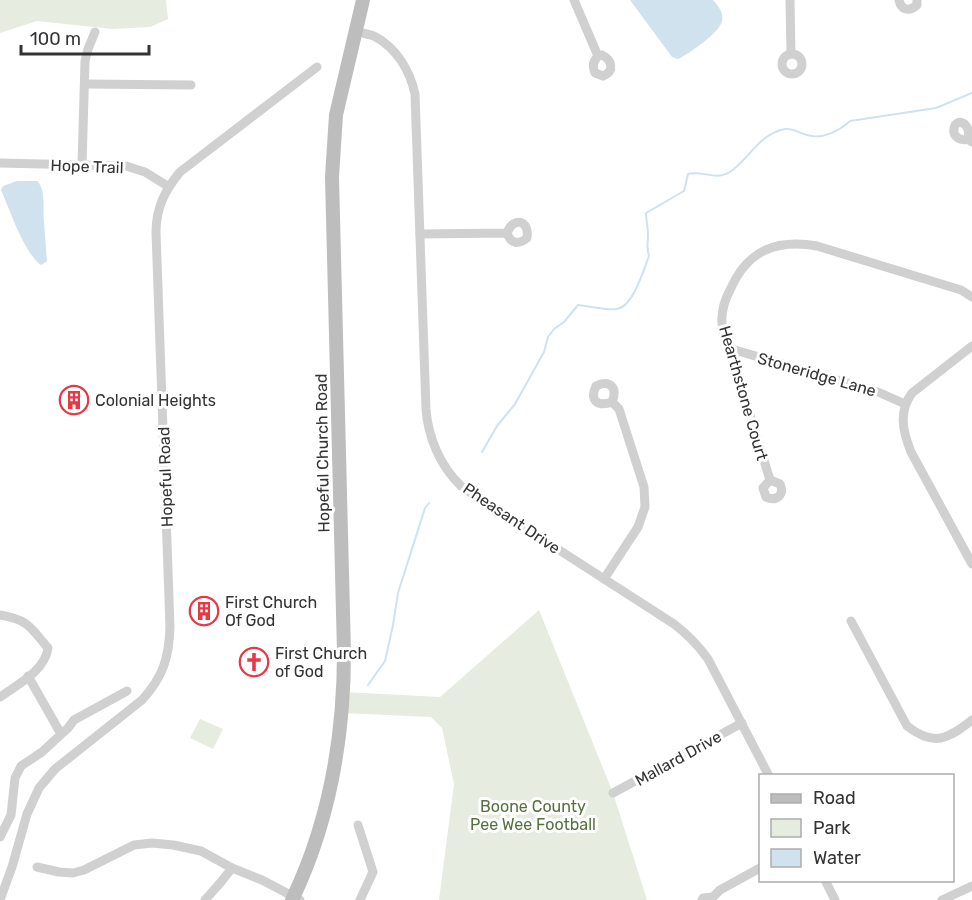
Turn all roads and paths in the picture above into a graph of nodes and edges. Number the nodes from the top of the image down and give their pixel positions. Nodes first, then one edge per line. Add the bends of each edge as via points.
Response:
1 (363, 0) edge
2 (574, 0) edge
3 (790, 0) edge
4 (898, 0) edge
5 (917, 0) edge
6 (355, 31) junction
7 (95, 32) dead end
8 (791, 54) dead end
9 (598, 56) dead end
10 (317, 67) dead end
11 (85, 84) junction
12 (191, 85) dead end
13 (0, 163) edge
14 (82, 165) junction
15 (169, 187) junction
16 (507, 233) dead end
17 (420, 234) junction
18 (972, 297) edge
19 (972, 346) edge
20 (728, 348) junction
21 (612, 402) dead end
22 (905, 404) junction
23 (770, 480) dead end
24 (972, 564) edge
25 (604, 579) junction
26 (0, 615) edge
27 (851, 621) dead end
28 (28, 676) junction
29 (127, 692) dead end
30 (0, 697) edge
31 (972, 720) edge
32 (742, 723) junction
33 (61, 734) junction
34 (768, 774) edge
35 (613, 793) dead end
36 (358, 825) dead end
37 (0, 837) edge
38 (37, 867) dead end
39 (232, 868) junction
40 (759, 869) edge
41 (826, 882) edge
42 (972, 886) edge
43 (715, 898) edge
44 (0, 899) edge
45 (295, 899) edge
46 (205, 900) edge
47 (360, 900) edge
48 (702, 900) edge
49 (835, 900) edge
50 (942, 900) edge

1 - 6 main road, Hopeful Church Road
2 - 9 street
3 - 8 street
4 - 5 street via 908,10 913,9
6 - 17 street, Pheasant Drive via 386,44 402,62 412,82
6 - 45 main road, Hopeful Church Road via 336,115 332,177 344,682 336,759 326,806
7 - 11 street via 85,61
10 - 15 street, Hopeful Road via 180,172
11 - 12 street
11 - 14 street
13 - 14 street, Hope Trail
14 - 15 street, Hope Trail via 126,166
15 - 44 street, Hopeful Road via 161,201 156,232 168,653 153,688 142,700 56,769 39,788
16 - 17 street
17 - 25 street, Pheasant Drive via 426,409 435,449 461,486
18 - 20 street, Hearthstone Court via 961,290 817,246 783,245 753,257 737,273 722,312
19 - 22 street via 912,393
20 - 22 street, Stoneridge Lane via 878,392
20 - 23 street, Hearthstone Court
21 - 25 street via 619,409 644,487 645,507 638,527
22 - 24 street via 903,427 910,452
25 - 32 street, Pheasant Drive via 694,641 708,658
26 - 28 street via 27,623 48,648 41,666
27 - 31 street via 907,726 923,736 939,739
28 - 30 street
28 - 33 street
29 - 33 street via 74,720
32 - 34 street, Pheasant Drive
32 - 35 street, Mallard Drive
33 - 37 street via 18,771 11,815
36 - 47 street via 373,872
38 - 39 street via 73,873 134,845 152,843 201,851
39 - 45 street
39 - 46 street
40 - 43 street via 720,890
41 - 49 street
42 - 50 street
43 - 48 street

